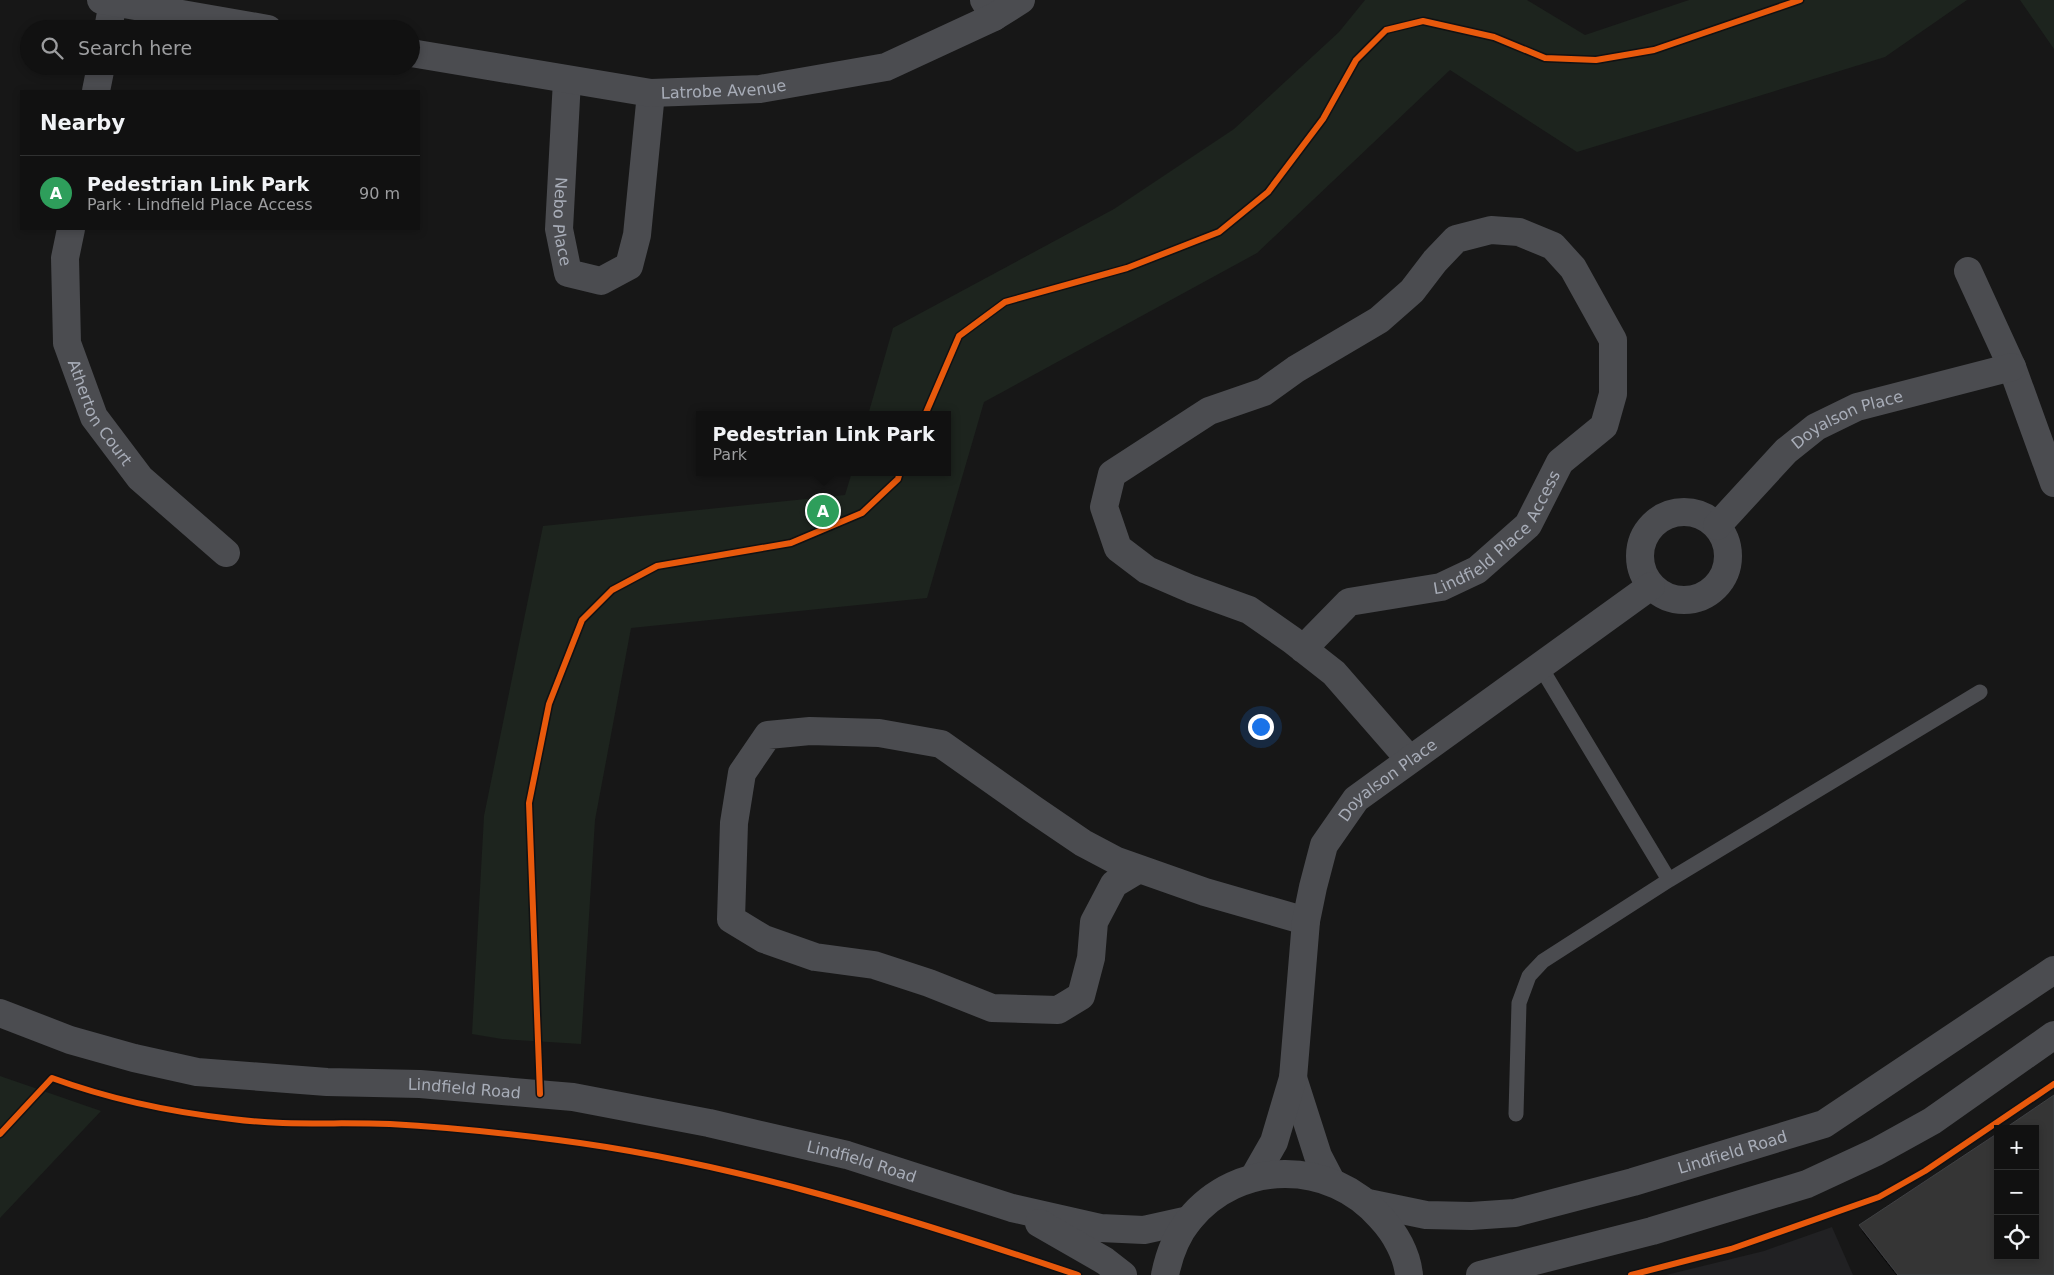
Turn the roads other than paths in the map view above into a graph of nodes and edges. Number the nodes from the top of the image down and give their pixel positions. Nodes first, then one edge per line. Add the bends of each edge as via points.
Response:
1 (1021, 0) edge
2 (107, 1) edge
3 (989, 8) edge
4 (108, 20) edge
5 (216, 20) edge
6 (420, 56) edge
7 (99, 75) edge
8 (567, 80) junction
9 (96, 90) edge
10 (651, 93) junction
11 (71, 230) edge
12 (1968, 271) dead end
13 (2012, 367) junction
14 (2054, 483) edge
15 (1717, 526) junction
16 (226, 552) dead end
17 (1651, 586) junction
18 (1304, 649) junction
19 (1540, 666) junction
20 (1980, 692) dead end
21 (1409, 759) junction
22 (1139, 869) junction
23 (1669, 880) junction
24 (1306, 921) junction
25 (2054, 970) edge
26 (0, 1013) edge
27 (2054, 1035) edge
28 (1293, 1078) junction
29 (1516, 1114) dead end
30 (1254, 1177) junction
31 (1331, 1181) junction
32 (1368, 1203) junction
33 (1012, 1208) junction
34 (1188, 1220) junction
35 (1123, 1275) edge
36 (1165, 1275) edge
37 (1409, 1275) edge
38 (1480, 1275) edge

1 - 3 street, Latrobe Avenue
2 - 4 street
2 - 5 street
3 - 10 street, Latrobe Avenue via 886,67 760,89
6 - 8 street, Latrobe Avenue
7 - 9 street
8 - 10 street, Latrobe Avenue
8 - 10 street, Nebo Place via 559,229 568,273 601,280 629,266 637,235
11 - 16 street, Atherton Court via 65,258 67,343 94,416 140,478
12 - 13 street
13 - 14 street
13 - 15 street, Doyalson Place via 1857,407 1816,427 1786,451
15 - 17 street via 1693,513 1677,513 1662,518 1650,528 1642,542 1640,557 1643,572
15 - 17 street via 1725,538 1728,565 1723,578 1712,591 1681,601 1665,596
17 - 19 street, Doyalson Place
18 - 18 street, Lindfield Place Access via 1348,602 1441,587 1477,570 1528,525 1560,462 1604,426 1613,394 1613,340 1573,268 1553,246 1519,232 1491,230 1456,239 1412,291 1379,320 1296,369 1264,392 1209,411 1112,474 1104,507 1118,548 1147,570 1249,610
18 - 21 street, Lindfield Place Access via 1334,674
19 - 21 street, Doyalson Place
19 - 23 lane
20 - 23 lane
21 - 24 street, Doyalson Place via 1356,799 1324,845
22 - 22 street via 1114,884 1094,922 1091,958 1081,996 1058,1010 992,1008 874,965 815,957 772,942 731,920 734,823 742,773 768,735 810,731 879,733 941,744 1083,843
22 - 24 street
23 - 29 lane via 1543,961 1529,976 1519,1004
24 - 28 street, Doyalson Place
25 - 32 street, Lindfield Road via 1824,1124 1633,1182 1515,1213 1426,1215
26 - 33 street, Lindfield Road via 70,1040 197,1072 420,1084 573,1097 709,1122 847,1155
27 - 38 street via 1932,1121 1876,1152 1806,1184 1652,1231
28 - 30 street, Doyalson Place via 1274,1142
28 - 31 street, Doyalson Place via 1318,1156
30 - 31 street via 1293,1173
30 - 34 street via 1218,1193
31 - 32 street
32 - 37 street via 1393,1231
33 - 34 street, Lindfield Road via 1100,1228 1144,1230
33 - 35 street, Lindfield Road via 1105,1261
34 - 36 street via 1171,1250

